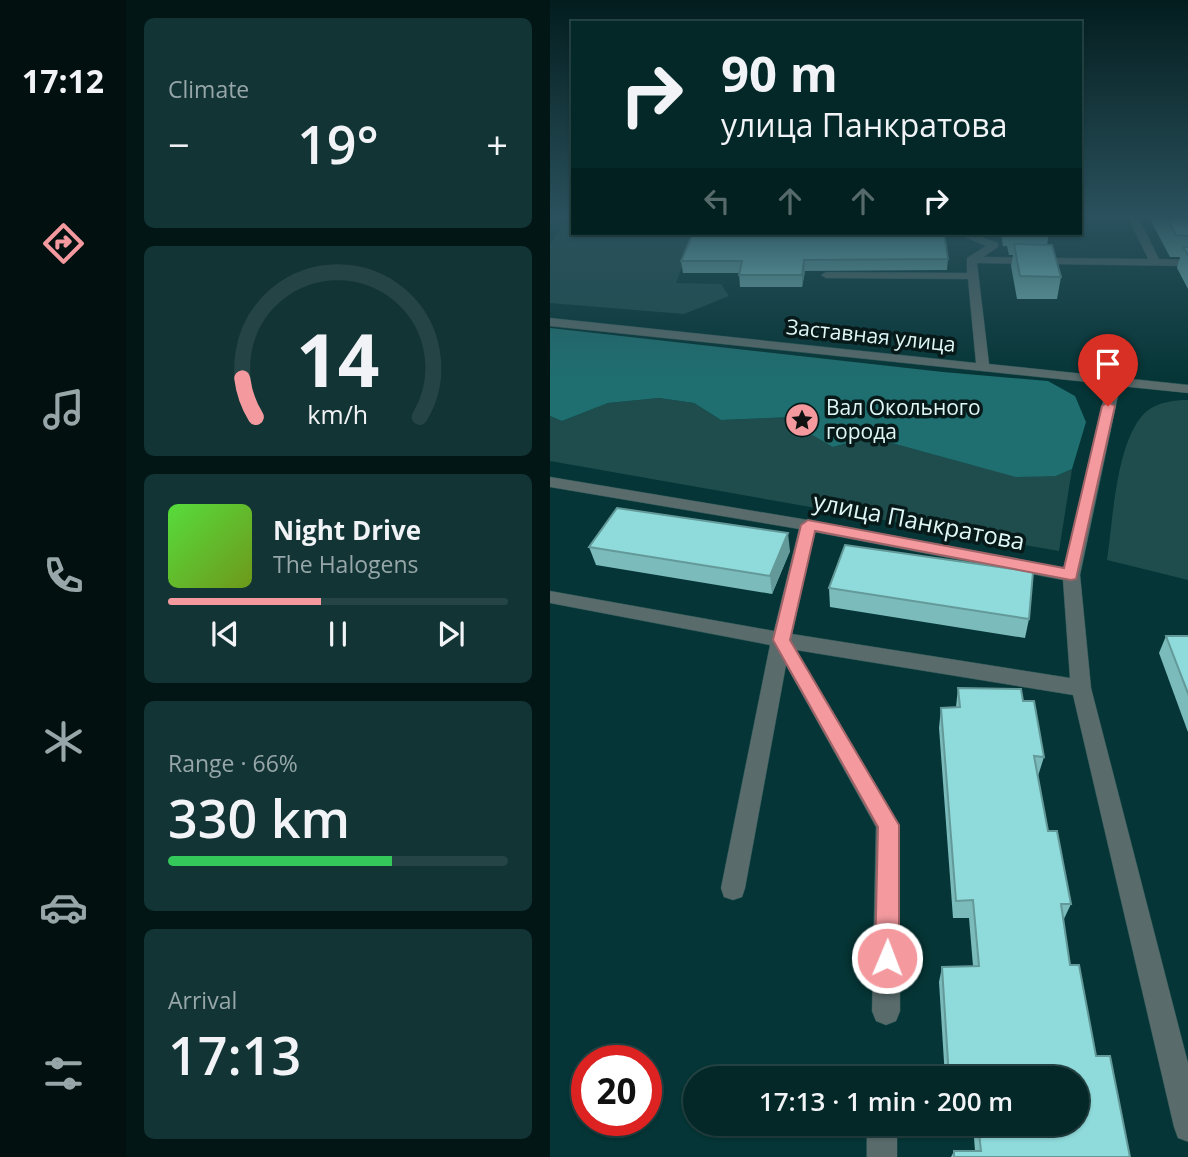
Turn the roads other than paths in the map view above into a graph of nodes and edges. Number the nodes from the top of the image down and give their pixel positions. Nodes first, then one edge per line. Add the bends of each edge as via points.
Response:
1 (973, 273) edge
2 (826, 275) edge
3 (973, 276) junction
4 (550, 322) edge
5 (983, 368) junction
6 (1114, 381) junction
7 (1189, 388) edge
8 (550, 482) edge
9 (808, 525) junction
10 (1071, 575) junction
11 (550, 597) edge
12 (781, 640) junction
13 (1081, 688) junction
14 (733, 888) dead end
15 (886, 1011) dead end
16 (1189, 1127) edge
17 (882, 1136) edge
18 (882, 1157) edge

1 - 3 street
2 - 3 street
3 - 5 street
4 - 5 street, Заставная улица
5 - 6 street, Заставная улица
6 - 7 street, Заставная улица
6 - 10 street
8 - 9 street, улица Панкратова
9 - 10 street, улица Панкратова
9 - 12 street
10 - 13 street
11 - 12 street
12 - 13 street
12 - 14 street
12 - 15 street via 888,825
13 - 16 street
17 - 18 street

